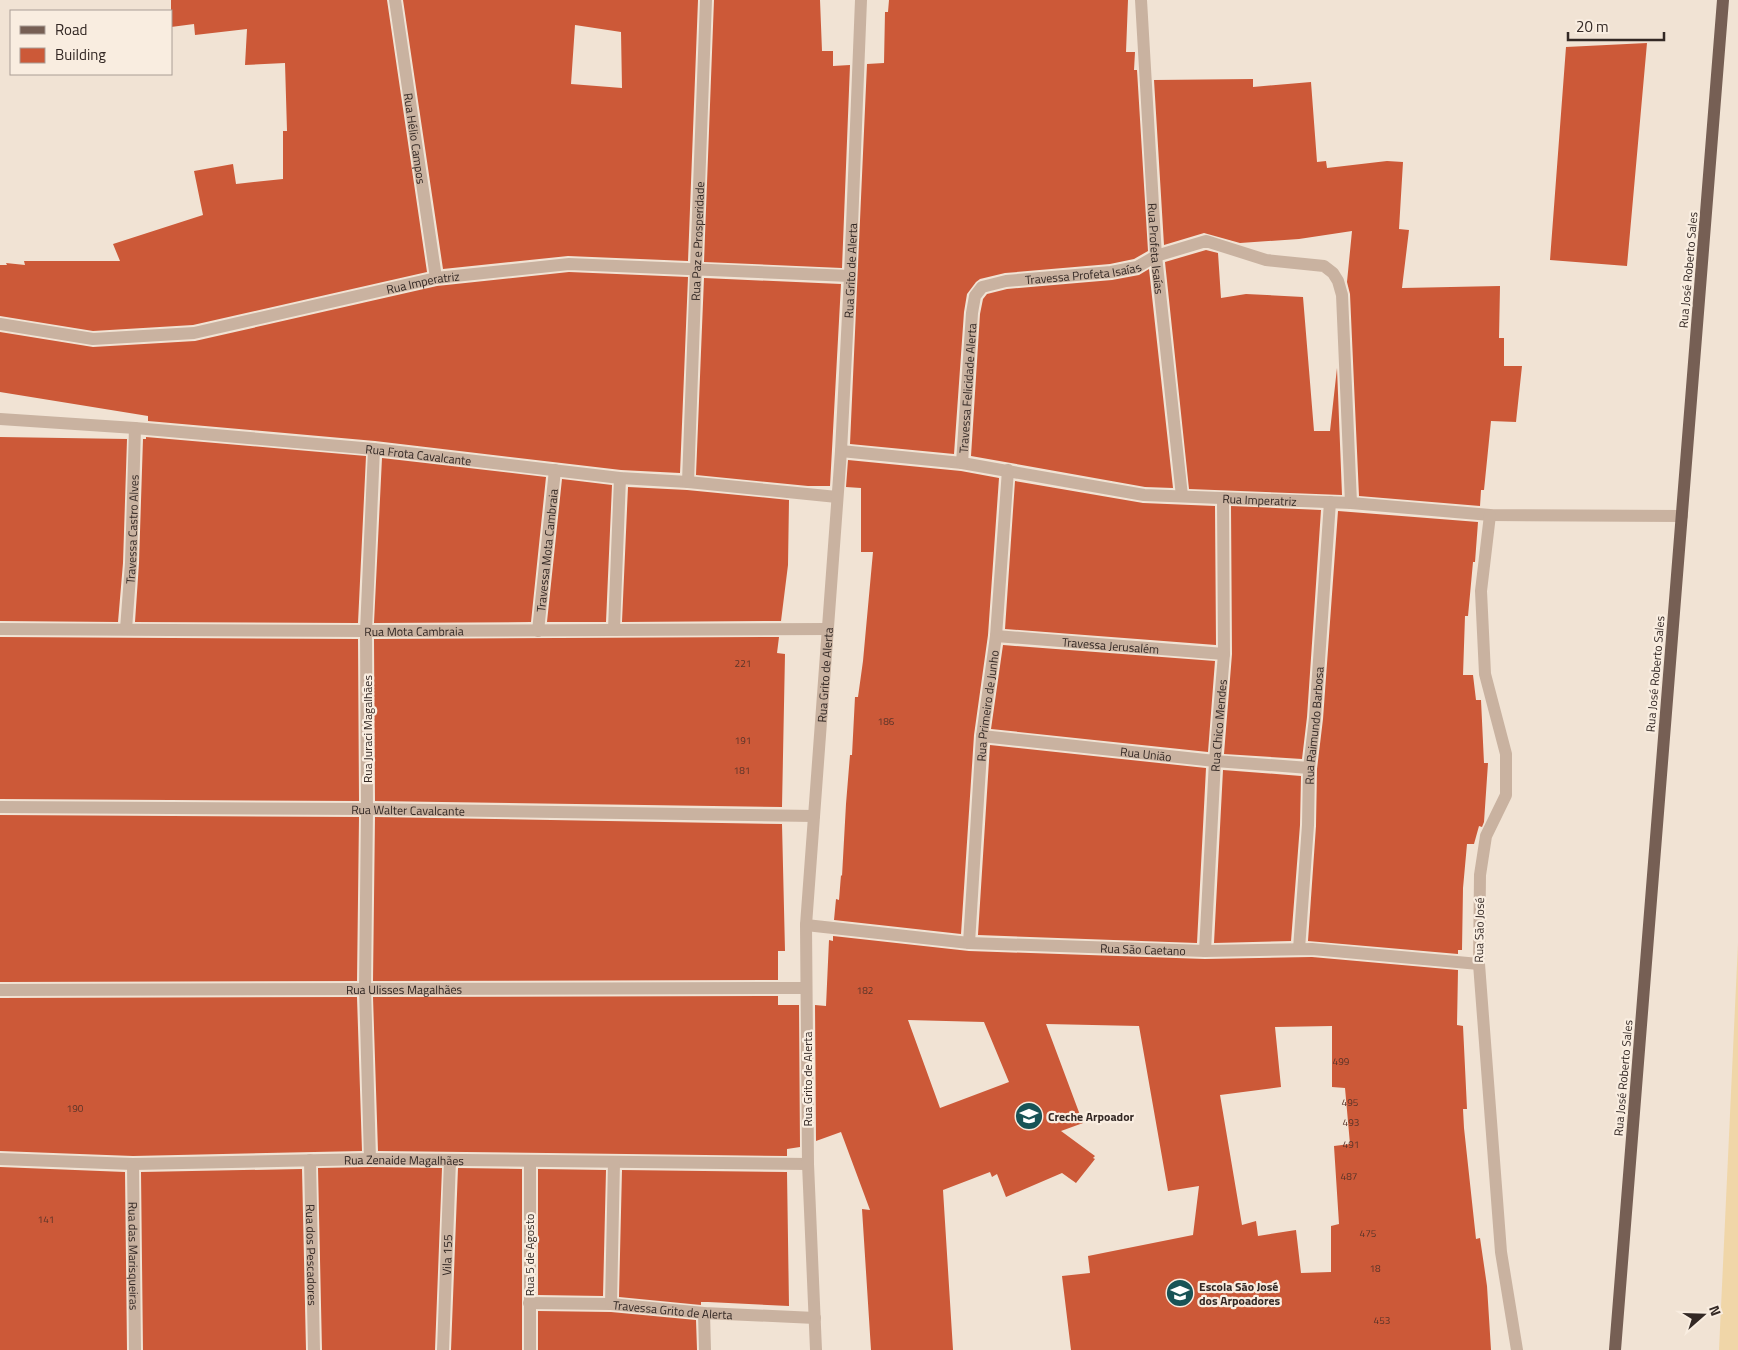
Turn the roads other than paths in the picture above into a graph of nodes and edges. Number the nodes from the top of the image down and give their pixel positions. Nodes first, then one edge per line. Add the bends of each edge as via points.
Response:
1 (395, 0) edge
2 (706, 0) edge
3 (861, 0) edge
4 (1141, 0) edge
5 (1723, 0) edge
6 (1156, 256) junction
7 (697, 269) junction
8 (850, 276) junction
9 (436, 278) junction
10 (972, 313) joint
11 (0, 324) edge
12 (0, 419) edge
13 (135, 428) junction
14 (374, 449) junction
15 (841, 451) junction
16 (962, 463) junction
17 (555, 470) junction
18 (1008, 470) junction
19 (620, 478) junction
20 (688, 482) junction
21 (1182, 496) junction
22 (837, 497) junction
23 (1223, 498) junction
24 (1330, 502) junction
25 (1351, 503) junction
26 (1490, 515) junction
27 (1682, 516) junction
28 (0, 629) edge
29 (126, 629) junction
30 (614, 629) junction
31 (828, 629) junction
32 (538, 631) junction
33 (366, 632) junction
34 (996, 636) junction
35 (1224, 654) junction
36 (982, 736) junction
37 (1215, 760) junction
38 (1309, 768) junction
39 (0, 808) edge
40 (368, 809) junction
41 (814, 816) junction
42 (806, 925) junction
43 (969, 944) junction
44 (1299, 949) junction
45 (1205, 951) junction
46 (1479, 964) junction
47 (366, 988) junction
48 (806, 988) junction
49 (0, 990) edge
50 (0, 1159) edge
51 (370, 1159) junction
52 (310, 1160) junction
53 (450, 1160) junction
54 (530, 1160) junction
55 (614, 1162) junction
56 (133, 1164) junction
57 (808, 1164) junction
58 (529, 1303) junction
59 (611, 1304) junction
60 (704, 1313) junction
61 (815, 1318) junction
62 (135, 1350) edge
63 (314, 1350) edge
64 (443, 1350) edge
65 (530, 1350) edge
66 (705, 1350) edge
67 (816, 1350) edge
68 (1517, 1350) edge
69 (1615, 1350) edge

1 - 9 street, Rua Hélio Campos
2 - 7 street, Rua Paz e Prosperidade
3 - 8 street, Rua Grito de Alerta
4 - 6 street, Rua Profeta Isaías
5 - 27 main road, Rua José Roberto Sales
6 - 10 street, Travessa Profeta Isaías via 1137,267 1111,272 1006,281 982,287 975,296
6 - 21 street, Rua Profeta Isaías
6 - 25 street, Travessa Profeta Isaías via 1206,241 1266,260 1324,266 1332,273 1342,295
7 - 8 street, Rua Imperatriz
7 - 9 street, Rua Imperatriz via 569,264
7 - 20 street, Rua Paz e Prosperidade
8 - 15 street, Rua Grito de Alerta
9 - 11 street, Rua Imperatriz via 194,333 93,339
10 - 16 street, Travessa Felicidade Alerta
12 - 13 street, Rua Frota Cavalcante
13 - 14 street, Rua Frota Cavalcante
13 - 29 street, Travessa Castro Alves
14 - 17 street, Rua Frota Cavalcante
14 - 33 street, Rua Juraci Magalhães
15 - 16 street, Rua Imperatriz
15 - 22 street, Rua Grito de Alerta
16 - 18 street, Rua Imperatriz
17 - 19 street, Rua Frota Cavalcante
17 - 32 street, Travessa Mota Cambraia
18 - 21 street, Rua Imperatriz via 1144,495
18 - 34 street, Rua Primeiro de Junho
19 - 20 street, Rua Frota Cavalcante
19 - 30 street
20 - 22 street, Rua Frota Cavalcante
21 - 23 street, Rua Imperatriz
22 - 31 street, Rua Grito de Alerta
23 - 24 street, Rua Imperatriz
23 - 35 street, Rua Chico Mendes
24 - 25 street, Rua Imperatriz
24 - 38 street, Rua Raimundo Barbosa
25 - 26 street, Rua Imperatriz
26 - 27 street, Rua Imperatriz
26 - 46 street, Rua São José via 1481,591 1485,674 1506,754 1506,795 1486,836 1480,875
27 - 69 main road, Rua José Roberto Sales
28 - 29 street, Rua Mota Cambraia
29 - 33 street, Rua Mota Cambraia
30 - 31 street, Rua Mota Cambraia
30 - 32 street, Rua Mota Cambraia
31 - 41 street, Rua Grito de Alerta
32 - 33 street, Rua Mota Cambraia
33 - 40 street, Rua Juraci Magalhães
34 - 35 street, Travessa Jerusalém
34 - 36 street, Rua Primeiro de Junho
35 - 37 street, Rua Chico Mendes
36 - 37 street, Rua União
36 - 43 street, Rua Primeiro de Junho
37 - 38 street, Rua União
37 - 45 street, Rua Chico Mendes
38 - 44 street, Rua Raimundo Barbosa
39 - 40 street, Rua Walter Cavalcante
40 - 41 street, Rua Walter Cavalcante
40 - 47 street, Rua Juraci Magalhães
41 - 42 street, Rua Grito de Alerta
42 - 43 street, Rua São Caetano
42 - 48 street, Rua Grito de Alerta
43 - 45 street, Rua São Caetano
44 - 45 street, Rua São Caetano
44 - 46 street, Rua São Caetano
46 - 68 street, Rua São José via 1501,1252
47 - 48 street, Rua Ulisses Magalhães
47 - 49 street, Rua Ulisses Magalhães
47 - 51 street, Rua Juraci Magalhães
48 - 57 street, Rua Grito de Alerta
50 - 56 street, Rua Zenaide Magalhães
51 - 52 street, Rua Zenaide Magalhães
51 - 53 street, Rua Zenaide Magalhães
52 - 56 street, Rua Zenaide Magalhães
52 - 63 street, Rua dos Pescadores
53 - 54 street, Rua Zenaide Magalhães
53 - 64 street, Vila 155
54 - 55 street, Rua Zenaide Magalhães
54 - 58 street, Rua 5 de Agosto
55 - 57 street, Rua Zenaide Magalhães
55 - 59 street
56 - 62 street, Rua das Marisqueiras
57 - 61 street, Rua Grito de Alerta
58 - 59 street, Travessa Grito de Alerta
58 - 65 street, Rua 5 de Agosto
59 - 60 street, Travessa Grito de Alerta
60 - 61 street, Travessa Grito de Alerta
60 - 66 street
61 - 67 street, Rua Grito de Alerta

